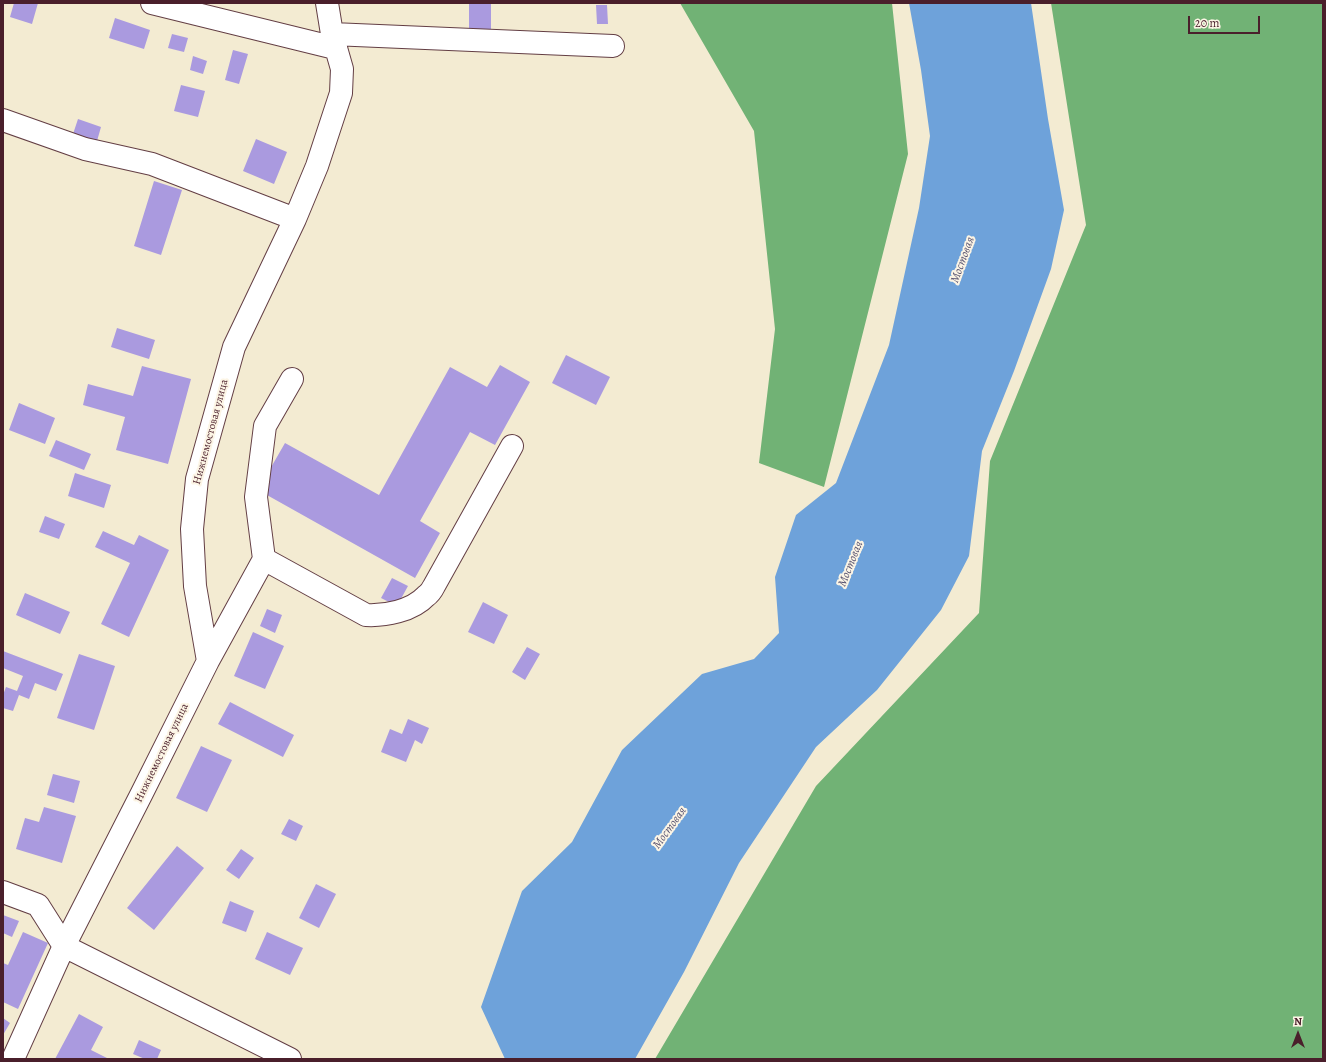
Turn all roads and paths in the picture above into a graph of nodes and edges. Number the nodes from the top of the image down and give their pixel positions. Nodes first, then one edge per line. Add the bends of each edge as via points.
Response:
1 (152, 3) edge
2 (327, 3) edge
3 (334, 41) junction
4 (612, 46) dead end
5 (3, 120) edge
6 (295, 219) junction
7 (292, 378) dead end
8 (512, 446) dead end
9 (264, 559) junction
10 (208, 661) junction
11 (3, 892) edge
12 (64, 946) junction
13 (13, 1059) edge
14 (290, 1059) edge

1 - 3 street
2 - 3 street, Нижнемостовая улица
3 - 4 street
3 - 6 street, Нижнемостовая улица via 342,69 341,93 317,166
5 - 6 street via 85,149 152,164
6 - 10 street, Нижнемостовая улица via 234,347 197,479 192,529 195,586
7 - 9 street via 265,426 256,497
8 - 9 street via 434,586 418,603 388,614 366,615
9 - 10 street
10 - 12 street, Нижнемостовая улица
11 - 12 street via 38,905
12 - 13 street, Нижнемостовая улица
12 - 14 street

